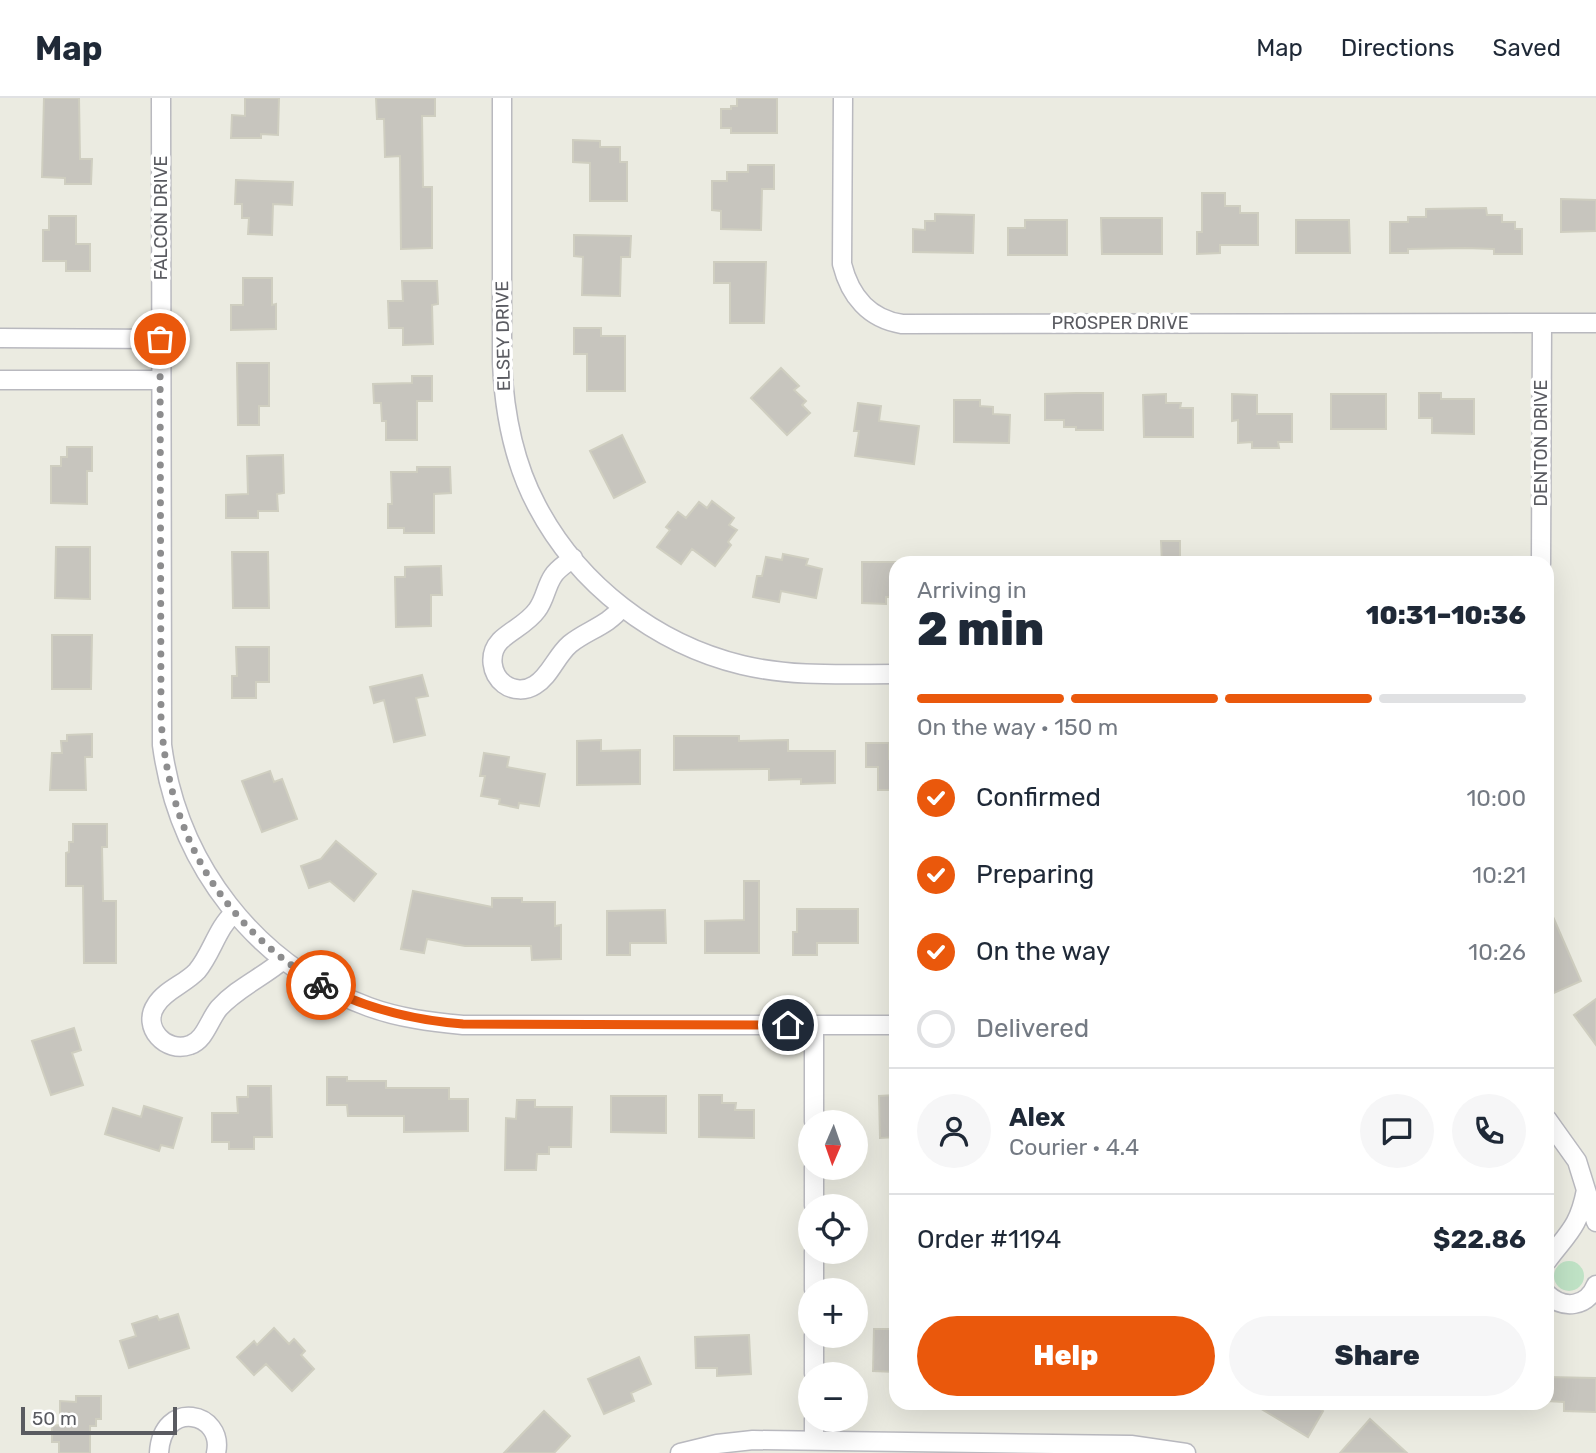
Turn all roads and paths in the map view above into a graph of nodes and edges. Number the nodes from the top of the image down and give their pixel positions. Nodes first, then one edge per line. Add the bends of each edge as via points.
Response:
1 (161, 98) edge
2 (502, 98) edge
3 (843, 98) edge
4 (1542, 323) junction
5 (1596, 323) edge
6 (0, 338) edge
7 (160, 339) junction
8 (0, 380) edge
9 (160, 380) junction
10 (1541, 556) edge
11 (573, 558) junction
12 (622, 607) junction
13 (889, 674) edge
14 (234, 913) junction
15 (283, 960) junction
16 (814, 1025) junction
17 (889, 1025) edge
18 (814, 1110) edge
19 (1554, 1129) edge
20 (1586, 1190) junction
21 (1596, 1222) edge
22 (1554, 1253) edge
23 (1596, 1285) edge
24 (1554, 1299) edge
25 (814, 1432) edge
26 (814, 1440) junction
27 (159, 1453) edge
28 (216, 1453) edge
29 (680, 1453) edge
30 (1186, 1453) edge

1 - 7 street, FALCON DRIVE
2 - 11 street, ELSEY DRIVE via 502,362 507,416 537,506
3 - 4 street, PROSPER DRIVE via 842,264 856,298 886,320 902,324
4 - 5 street, PROSPER DRIVE
4 - 10 street, DENTON DRIVE
6 - 7 street
7 - 9 street, FALCON DRIVE
8 - 9 street
9 - 14 street via 165,764 188,839
11 - 12 street, ELSEY DRIVE
11 - 12 street via 552,577 535,613 499,642 493,668 496,676 518,690 535,685 568,646 605,624
12 - 13 street, ELSEY DRIVE via 678,642 743,665 802,674
14 - 15 street
14 - 15 street via 194,974 155,1006 152,1022 158,1037 179,1047 195,1042 226,1001
15 - 16 street via 342,996 431,1022
16 - 17 street
16 - 18 street
19 - 20 street via 1577,1161
20 - 21 street
20 - 22 street via 1579,1220
23 - 24 street via 1590,1297 1576,1304 1564,1305
25 - 26 street
26 - 29 street via 735,1441
26 - 30 street via 1131,1445
27 - 28 street via 163,1431 186,1416 212,1428

